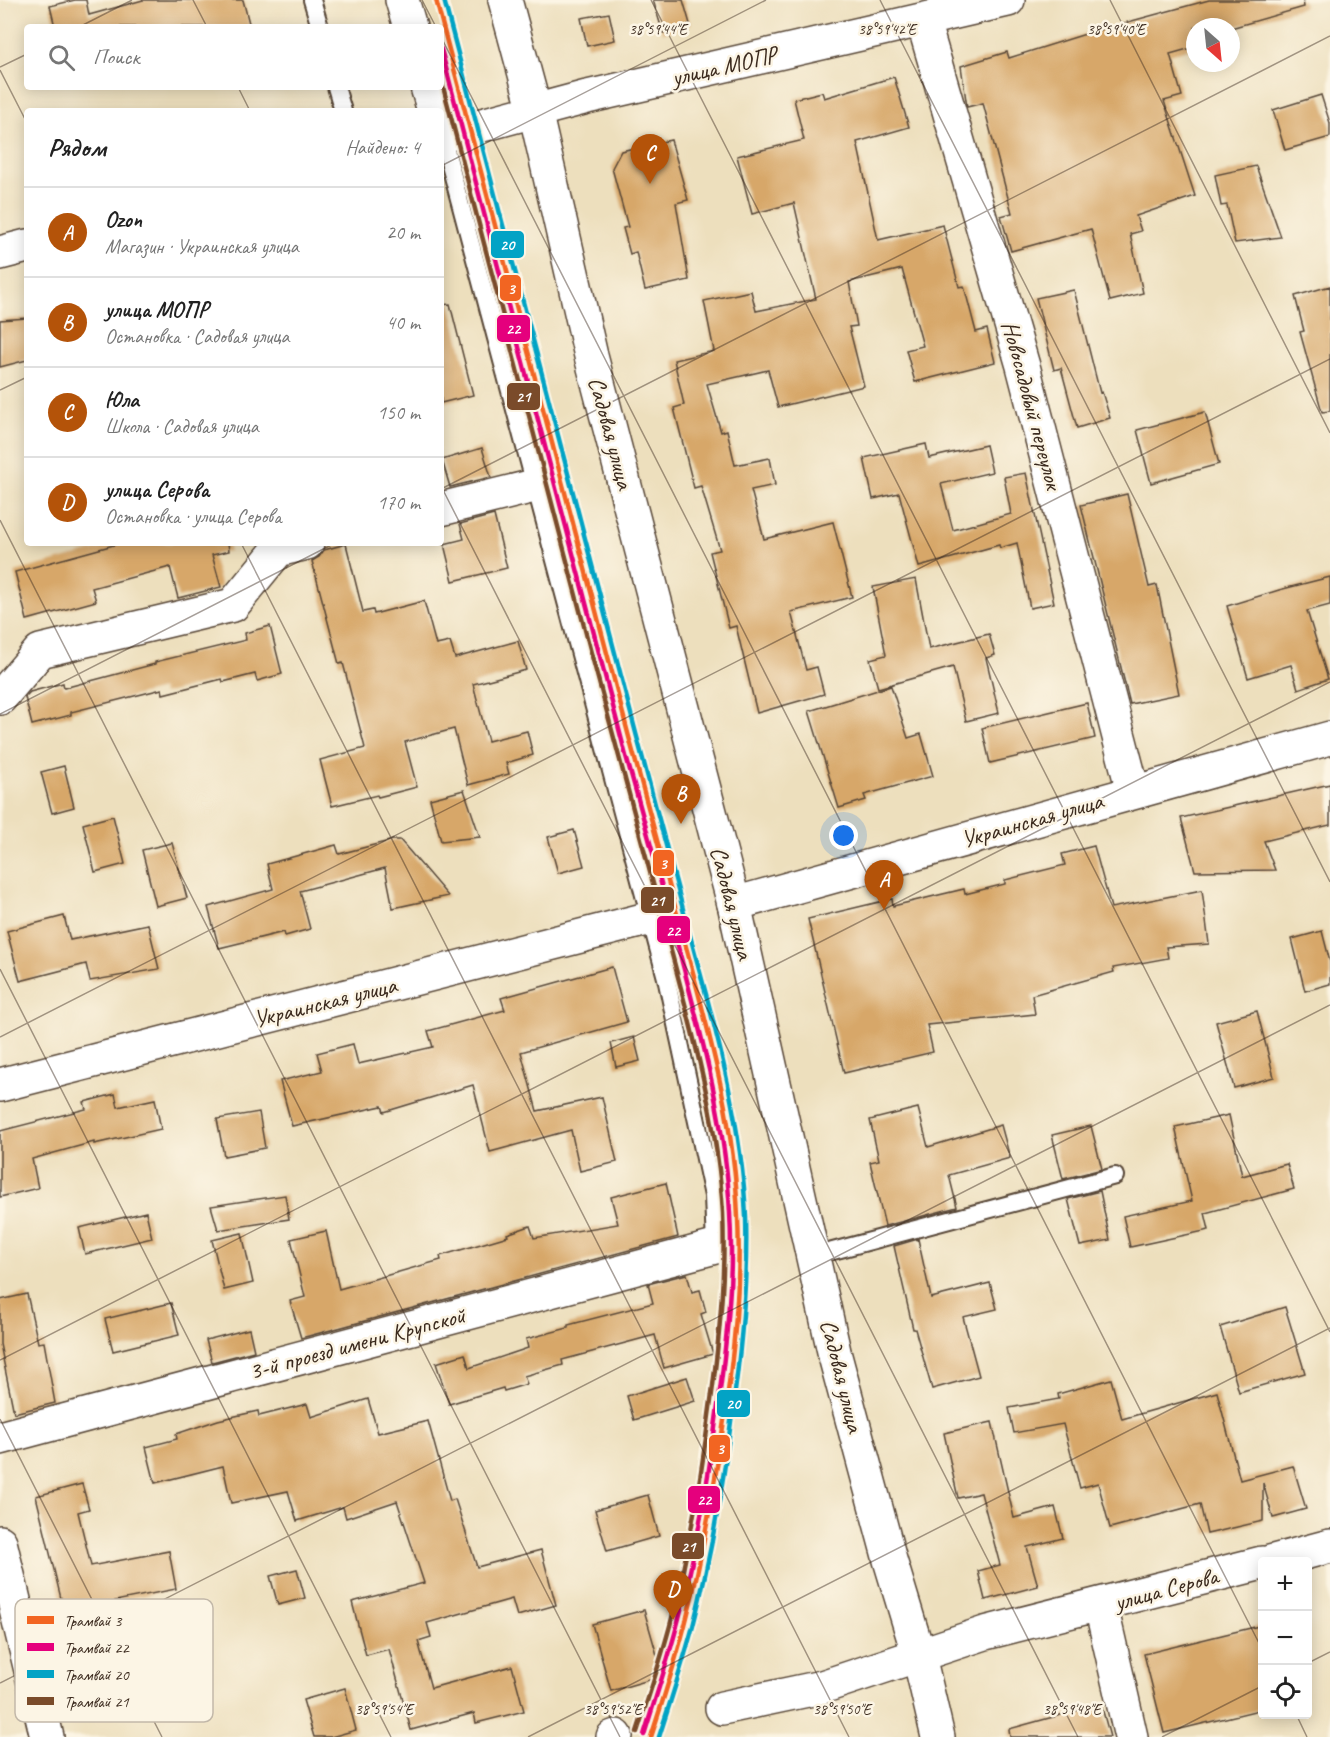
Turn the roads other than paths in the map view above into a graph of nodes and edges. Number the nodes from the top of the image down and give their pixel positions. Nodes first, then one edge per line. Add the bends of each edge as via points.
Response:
1 (312, 0) edge
2 (402, 0) edge
3 (505, 0) edge
4 (1008, 0) edge
5 (923, 21) junction
6 (319, 24) edge
7 (409, 24) edge
8 (337, 90) edge
9 (429, 90) edge
10 (342, 108) edge
11 (433, 108) edge
12 (535, 111) junction
13 (444, 134) edge
14 (444, 146) edge
15 (24, 247) edge
16 (0, 253) edge
17 (534, 486) junction
18 (444, 508) edge
19 (295, 546) edge
20 (0, 698) edge
21 (1330, 738) edge
22 (1133, 791) junction
23 (734, 904) junction
24 (651, 918) junction
25 (0, 1085) edge
26 (1115, 1176) dead end
27 (715, 1247) joint
28 (814, 1256) junction
29 (0, 1438) edge
30 (0, 1542) edge
31 (1330, 1546) edge
32 (1289, 1557) edge
33 (1258, 1564) edge
34 (15, 1604) edge
35 (1101, 1606) junction
36 (919, 1656) junction
37 (722, 1708) dead end
38 (43, 1722) edge
39 (47, 1737) edge
40 (938, 1737) edge
41 (1131, 1737) edge

1 - 6 lane
2 - 7 street
3 - 12 street, Садовая улица
4 - 5 street, улица МОПР
5 - 12 street, улица МОПР
5 - 22 street, Новосадовый переулок via 1023,366
8 - 10 lane
9 - 11 street
12 - 13 street, улица МОПР
12 - 23 street, Садовая улица via 594,368
14 - 17 lane
15 - 16 street
17 - 18 street
17 - 24 lane
19 - 20 street via 278,550 233,604 40,651
21 - 22 street, Украинская улица
22 - 23 street, Украинская улица
23 - 28 street, Садовая улица
24 - 25 street, Украинская улица
24 - 27 lane via 713,1196
26 - 28 lane
27 - 29 street, 3-й проезд имени Крупской
28 - 36 street, Садовая улица via 835,1356
30 - 34 street
31 - 32 street
33 - 35 street, улица Серова
35 - 36 street, улица Серова via 985,1633
35 - 41 street
36 - 37 street, улица Серова via 822,1687
36 - 40 street, Садовая улица
38 - 39 street

